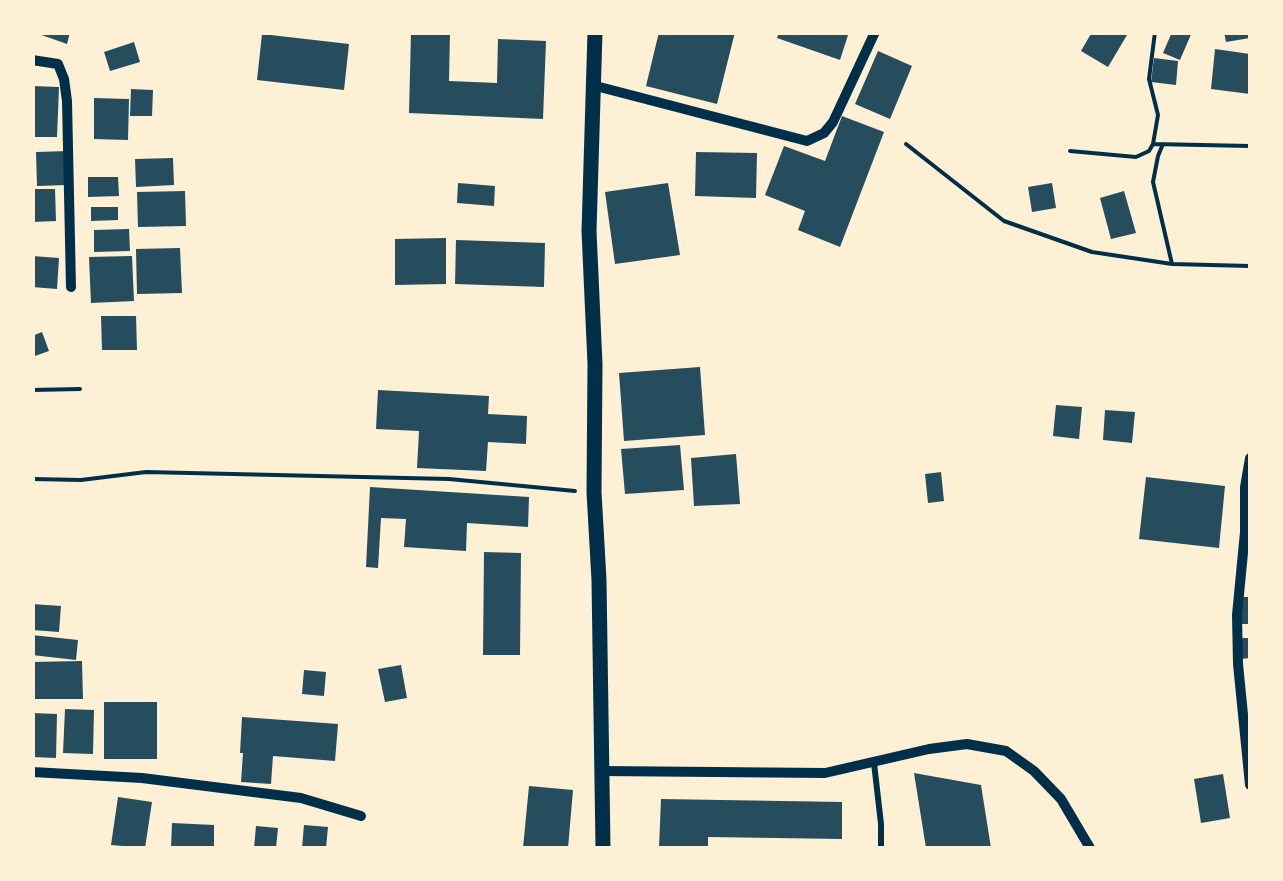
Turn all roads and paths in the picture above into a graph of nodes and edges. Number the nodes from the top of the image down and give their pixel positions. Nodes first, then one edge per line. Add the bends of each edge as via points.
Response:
1 (595, 32) edge
2 (875, 32) edge
3 (1156, 32) edge
4 (32, 60) edge
5 (592, 85) junction
6 (906, 144) dead end
7 (1153, 144) junction
8 (1163, 144) junction
9 (1250, 146) edge
10 (1070, 151) dead end
11 (1172, 264) junction
12 (1250, 266) edge
13 (70, 287) dead end
14 (80, 389) dead end
15 (32, 390) edge
16 (1250, 458) edge
17 (32, 479) edge
18 (594, 492) junction
19 (1248, 533) edge
20 (874, 763) junction
21 (602, 771) junction
22 (32, 772) edge
23 (1250, 785) edge
24 (362, 816) dead end
25 (603, 848) edge
26 (881, 848) edge
27 (1090, 848) edge

1 - 5 main road
2 - 5 street via 833,122 807,140
3 - 7 path via 1149,79 1158,115
4 - 13 street via 58,64 68,101
5 - 18 main road
6 - 11 path via 1004,221 1092,252
7 - 8 path
7 - 10 path via 1136,157
8 - 9 path
8 - 11 path via 1153,182
11 - 12 path
14 - 15 path
16 - 19 street
17 - 18 path via 146,472 449,479
18 - 21 main road
19 - 23 street via 1237,631
20 - 21 street via 824,773
20 - 26 lane
20 - 27 street via 966,744 1006,751 1062,799
21 - 25 main road
22 - 24 street via 301,798

